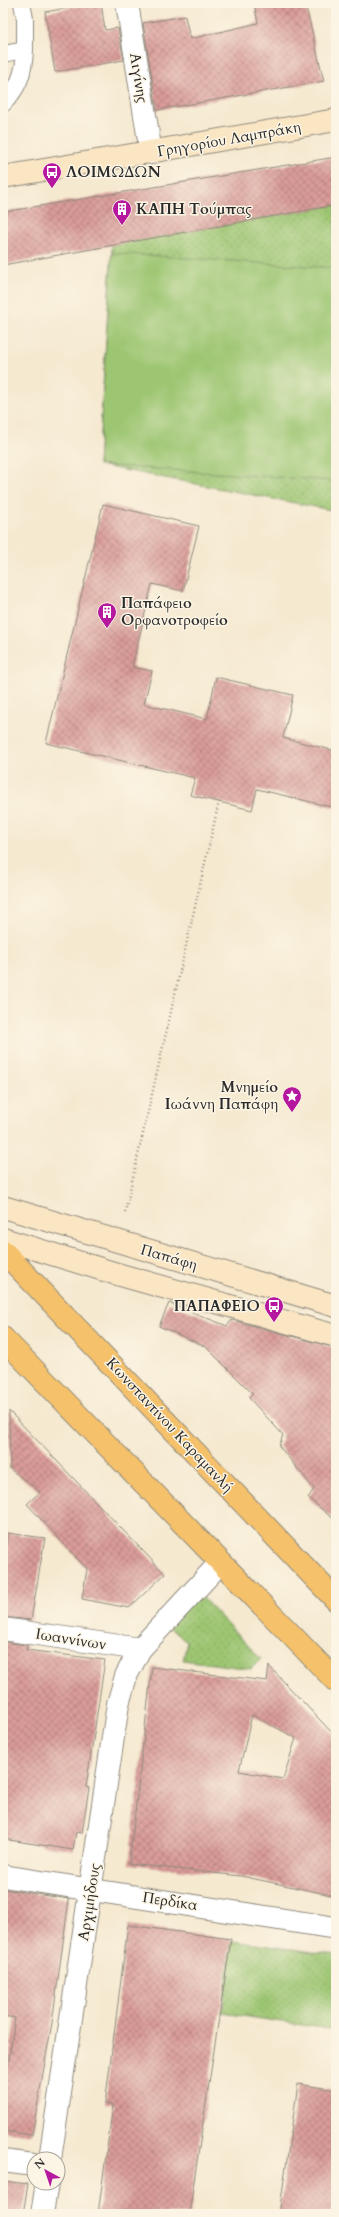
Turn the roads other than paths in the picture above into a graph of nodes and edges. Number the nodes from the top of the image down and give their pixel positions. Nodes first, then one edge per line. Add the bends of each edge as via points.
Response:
1 (22, 3) edge
2 (127, 3) edge
3 (25, 50) junction
4 (3, 54) edge
5 (3, 104) edge
6 (336, 120) edge
7 (151, 153) junction
8 (3, 177) edge
9 (3, 1207) edge
10 (3, 1239) edge
11 (3, 1251) edge
12 (336, 1306) edge
13 (336, 1336) edge
14 (3, 1338) edge
15 (220, 1563) junction
16 (336, 1600) edge
17 (3, 1629) edge
18 (140, 1649) junction
19 (336, 1681) edge
20 (3, 1876) edge
21 (92, 1889) junction
22 (336, 1928) edge
23 (51, 2151) edge
24 (3, 2161) edge
25 (26, 2164) edge
26 (46, 2191) edge
27 (42, 2214) edge

1 - 3 lane
2 - 7 street, Αιγίνης
3 - 4 lane
3 - 5 lane via 21,79
6 - 7 main road, Γρηγορίου Λαμπράκη
7 - 8 main road, Γρηγορίου Λαμπράκη
9 - 12 main road, Παπάφη
10 - 13 main road, Παπάφη
11 - 16 main road, Κωνσταντίνου Καραμανλή
14 - 15 main road
15 - 18 street, Αρχιμήδους
15 - 19 main road
17 - 18 street, Ιωαννίνων
18 - 21 street, Αρχιμήδους via 126,1676 118,1704
20 - 21 street, Περδίκα
21 - 22 street, Περδίκα
21 - 23 street, Αρχιμήδους
24 - 25 street
26 - 27 street

